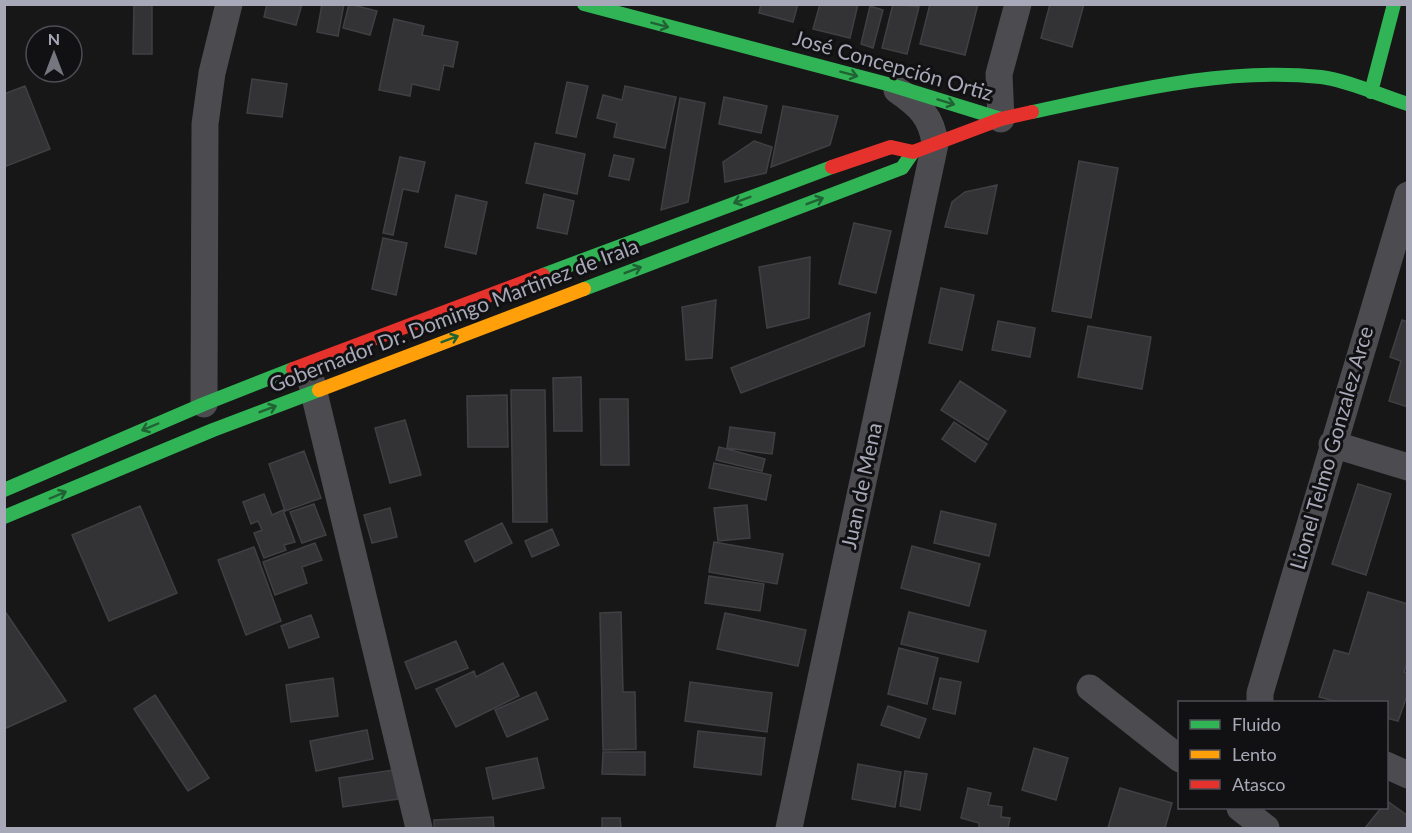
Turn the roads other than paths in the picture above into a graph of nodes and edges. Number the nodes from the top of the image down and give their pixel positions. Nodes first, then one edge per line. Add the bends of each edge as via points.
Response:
1 (229, 4) edge
2 (584, 4) edge
3 (1018, 4) edge
4 (1394, 4) edge
5 (628, 10) edge
6 (891, 85) junction
7 (1371, 92) junction
8 (1407, 104) edge
9 (1001, 119) junction
10 (924, 148) junction
11 (1407, 195) edge
12 (307, 364) junction
13 (314, 391) junction
14 (204, 404) junction
15 (1332, 444) junction
16 (1407, 467) edge
17 (4, 490) edge
18 (4, 517) edge
19 (1090, 688) dead end
20 (1260, 701) edge
21 (1178, 758) edge
22 (1388, 766) edge
23 (1407, 775) edge
24 (1242, 809) edge
25 (419, 828) edge
26 (789, 828) edge
27 (1266, 828) edge

1 - 14 street via 212,73 205,124
2 - 5 street, José Concepción Ortiz
3 - 9 street via 999,74
4 - 7 street
5 -> 6 street, José Concepción Ortiz
6 -> 9 street, José Concepción Ortiz
6 - 10 street via 924,111 933,126
7 - 8 street, José Concepción Ortiz
7 - 9 street, José Concepción Ortiz via 1323,77 1254,75 1199,79
9 - 10 street, Gobernador Dr. Domingo Martinez de Irala
10 -> 12 street, Gobernador Dr. Domingo Martinez de Irala via 876,150
13 -> 10 street, Gobernador Dr. Domingo Martinez de Irala via 902,168
10 - 26 street, Juan de Mena
11 - 15 street, Lionel Telmo Gonzalez Arce
12 - 13 street
12 - 14 street, Gobernador Dr. Domingo Martinez de Irala
18 -> 13 street, Gobernador Dr. Domingo Martinez de Irala
13 - 25 street
14 -> 17 street, Gobernador Dr. Domingo Martinez de Irala
15 - 16 street
15 - 20 street, Lionel Telmo Gonzalez Arce
19 - 21 street
22 - 23 street
24 - 27 street

